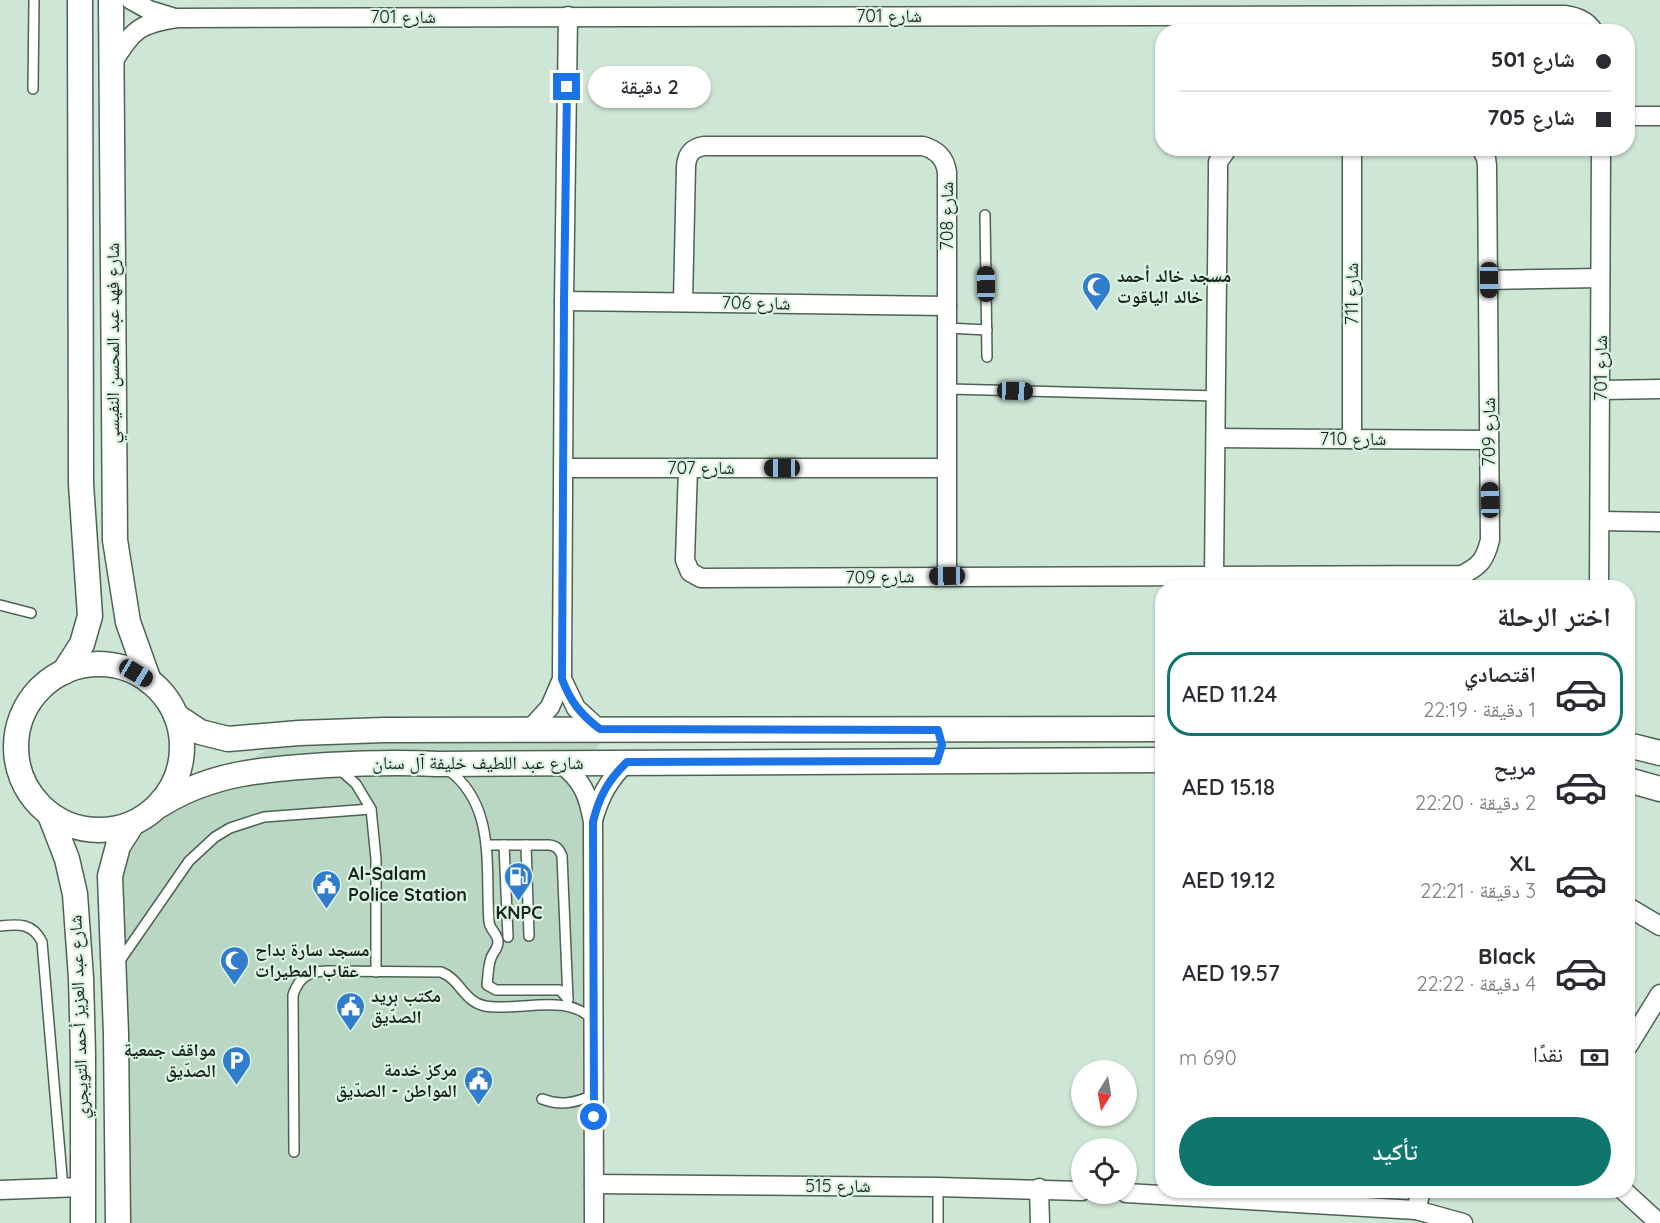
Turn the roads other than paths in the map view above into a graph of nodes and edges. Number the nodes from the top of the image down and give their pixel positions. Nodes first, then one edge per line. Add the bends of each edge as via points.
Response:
1 (34, 0) edge
2 (80, 0) edge
3 (111, 0) edge
4 (131, 0) edge
5 (946, 8) edge
6 (1218, 8) edge
7 (303, 9) edge
8 (568, 16) junction
9 (177, 18) junction
10 (1587, 24) edge
11 (111, 65) junction
12 (33, 89) dead end
13 (1635, 116) edge
14 (1660, 116) edge
15 (1222, 156) edge
16 (1353, 156) edge
17 (1485, 156) edge
18 (1600, 156) edge
19 (985, 215) dead end
20 (81, 265) junction
21 (1600, 278) junction
22 (1489, 280) junction
23 (564, 301) junction
24 (684, 302) junction
25 (947, 306) junction
26 (113, 321) junction
27 (948, 328) junction
28 (987, 330) junction
29 (987, 357) dead end
30 (948, 389) junction
31 (1660, 389) edge
32 (1601, 390) junction
33 (1217, 396) junction
34 (1216, 438) junction
35 (1352, 439) junction
36 (1489, 440) junction
37 (564, 468) junction
38 (688, 468) junction
39 (946, 468) junction
40 (1600, 521) junction
41 (1660, 522) edge
42 (947, 576) junction
43 (1214, 576) junction
44 (1599, 580) edge
45 (0, 605) edge
46 (31, 613) dead end
47 (64, 672) junction
48 (562, 679) junction
49 (149, 681) junction
50 (26, 706) junction
51 (0, 714) edge
52 (176, 716) junction
53 (600, 729) junction
54 (1155, 729) edge
55 (529, 730) junction
56 (938, 730) junction
57 (1098, 730) junction
58 (1635, 746) edge
59 (1660, 753) edge
60 (1155, 760) edge
61 (948, 761) junction
62 (627, 762) junction
63 (560, 763) junction
64 (0, 764) edge
65 (437, 764) junction
66 (334, 765) junction
67 (21, 777) junction
68 (1635, 782) edge
69 (1660, 789) edge
70 (160, 805) junction
71 (371, 808) junction
72 (50, 815) junction
73 (593, 822) junction
74 (132, 824) junction
75 (486, 845) junction
76 (504, 845) junction
77 (526, 845) junction
78 (1635, 911) edge
79 (0, 926) edge
80 (1660, 926) edge
81 (530, 936) dead end
82 (508, 938) dead end
83 (114, 969) junction
84 (376, 972) junction
85 (1660, 994) edge
86 (568, 999) junction
87 (575, 1008) junction
88 (593, 1021) junction
89 (1635, 1035) edge
90 (594, 1095) junction
91 (542, 1098) dead end
92 (294, 1152) dead end
93 (594, 1184) junction
94 (73, 1187) junction
95 (938, 1187) junction
96 (1039, 1188) junction
97 (0, 1190) edge
98 (1071, 1190) edge
99 (1137, 1194) edge
100 (1155, 1195) edge
101 (1211, 1198) edge
102 (1419, 1198) edge
103 (1632, 1198) edge
104 (1416, 1210) junction
105 (83, 1223) edge
106 (118, 1223) edge
107 (594, 1223) edge
108 (938, 1223) edge
109 (1040, 1223) edge
110 (1463, 1223) edge
111 (1659, 1223) edge

1 - 12 lane
2 - 20 street, شارع فهد عبد المحسن النفيسي
3 - 11 street, شارع فهد عبد المحسن النفيسي
4 - 9 street, شارع 701 via 148,10
5 - 6 street, شارع 701
5 - 8 street, شارع 701
6 - 10 street, شارع 701 via 1564,15
7 - 8 street, شارع 701
7 - 9 street, شارع 701
8 - 23 street
9 - 11 street, شارع 701 via 137,30
11 - 26 street, شارع فهد عبد المحسن النفيسي
13 - 14 street
15 - 33 street via 1218,162
16 - 35 street, شارع 711
17 - 22 street, شارع 709
18 - 21 street, شارع 701
19 - 28 lane
20 - 26 street via 91,291 93,323 104,330
20 - 47 street, شارع فهد عبد المحسن النفيسي via 81,484 90,616 82,644
21 - 22 street
21 - 32 street, شارع 701
22 - 36 street, شارع 709
23 - 24 street, شارع 706
23 - 37 street
24 - 25 street, شارع 706
24 - 25 street, شارع 708 via 686,166 687,156 694,148 916,146 935,151 944,160 947,172
25 - 27 street, شارع 708
26 - 49 street, شارع فهد عبد المحسن النفيسي via 115,540 128,622
27 - 28 lane
27 - 30 street, شارع 708
28 - 29 lane
30 - 33 lane
30 - 39 street, شارع 708
31 - 32 street
32 - 40 street, شارع 701
33 - 34 street
34 - 35 street, شارع 710
34 - 43 street
35 - 36 street, شارع 710
36 - 43 street, شارع 709 via 1490,540 1486,555 1476,568 1462,575
37 - 38 street, شارع 707
37 - 48 street
38 - 39 street, شارع 707
38 - 42 street, شارع 709 via 685,560 695,576
39 - 42 street, شارع 708
40 - 41 street
40 - 44 street, شارع 701
42 - 43 street, شارع 709
45 - 46 lane
47 - 49 street via 108,664
47 - 50 street via 42,686
48 - 53 street via 576,708
48 - 55 street via 550,707
49 - 52 street via 169,702
50 - 51 street
50 - 67 street via 16,734
52 - 55 street, شارع عبد اللطيف خليفة آل سنان via 200,732 228,739 341,731
52 - 70 street via 182,739 181,763 170,792
53 - 55 street, شارع عبد اللطيف خليفة آل سنان
53 - 56 street, شارع عبد اللطيف خليفة آل سنان
54 - 57 street, شارع عبد اللطيف خليفة آل سنان
56 - 57 street, شارع عبد اللطيف خليفة آل سنان
56 - 61 street
57 - 61 street via 1056,740 972,740
58 - 59 street
60 - 61 street, شارع عبد اللطيف خليفة آل سنان
61 - 62 street, شارع عبد اللطيف خليفة آل سنان
62 - 63 street, شارع عبد اللطيف خليفة آل سنان
62 - 73 street via 605,787
63 - 65 street, شارع عبد اللطيف خليفة آل سنان
63 - 73 street via 581,783
64 - 67 street
65 - 66 street, شارع عبد اللطيف خليفة آل سنان
65 - 75 lane via 458,777 473,796 482,818
66 - 70 street, شارع عبد اللطيف خليفة آل سنان via 223,777 182,791
66 - 71 lane via 356,784
67 - 72 street via 38,805
68 - 69 street
70 - 74 street
71 - 83 lane via 264,817 215,837 189,861
71 - 84 lane via 376,859
72 - 74 street via 65,824 90,830
72 - 94 street, شارع عبد العزيز أحمد التويجري via 75,894 81,989
73 - 88 street
74 - 83 street, شارع عبد العزيز أحمد التويجري via 118,846 110,876
75 - 76 lane
75 - 86 lane via 489,924 498,938 490,959 487,985 496,990 560,990
76 - 77 lane
76 - 82 lane
77 - 81 lane
77 - 86 lane via 554,845 562,856
78 - 80 street
79 - 94 lane via 28,926 42,942
83 - 106 street, شارع عبد العزيز أحمد التويجري
84 - 87 lane via 441,972 470,999 485,1006
84 - 92 lane via 317,971 301,978 296,986 292,1004
85 - 89 street
86 - 87 lane
87 - 88 lane
88 - 90 street
90 - 91 lane via 562,1104
90 - 93 street
93 - 95 street, شارع 515
93 - 107 street
94 - 97 street
94 - 105 street, شارع عبد العزيز أحمد التويجري
95 - 96 street, شارع 515
95 - 108 lane
96 - 98 street, شارع 515
96 - 109 street
99 - 100 street
101 - 104 street
102 - 104 street
103 - 111 street
104 - 110 street

